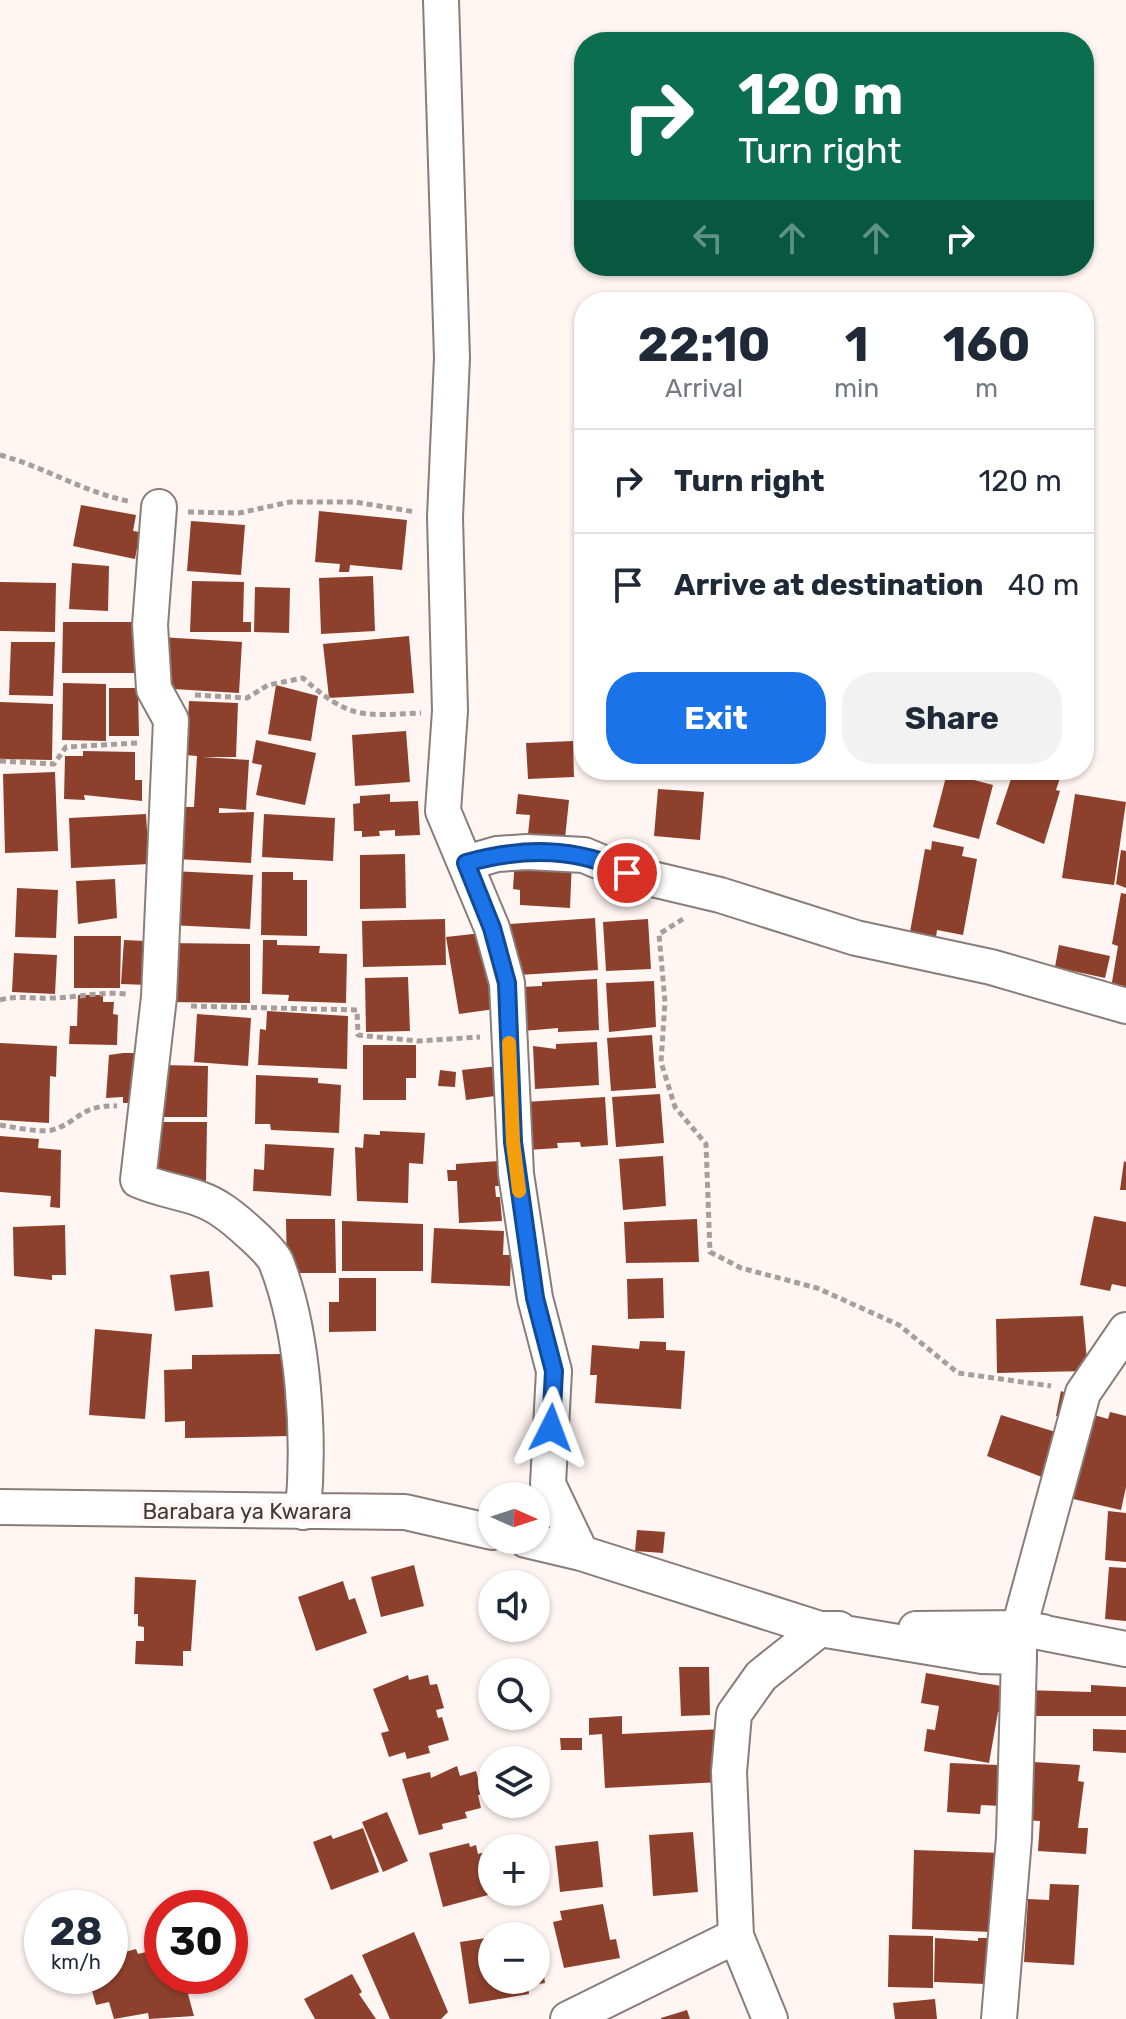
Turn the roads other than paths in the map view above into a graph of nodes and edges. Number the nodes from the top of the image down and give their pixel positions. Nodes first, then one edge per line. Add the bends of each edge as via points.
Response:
1 (441, 0) edge
2 (159, 507) road end
3 (466, 863) junction
4 (1126, 1006) edge
5 (1126, 1330) edge
6 (0, 1507) edge
7 (303, 1512) junction
8 (478, 1529) edge
9 (550, 1546) edge
10 (581, 1553) junction
11 (820, 1629) junction
12 (1019, 1643) junction
13 (1126, 1647) edge
14 (736, 1936) junction
15 (568, 2019) edge
16 (770, 2019) edge
17 (999, 2019) edge

1 - 3 street via 452,302 445,517 450,711 443,811
2 - 7 street via 150,625 154,689 171,720 159,997 138,1180 162,1191 188,1192 224,1211 275,1259 302,1362
3 - 4 street via 497,854 584,855 627,873 720,895 856,938 979,964
3 - 10 street via 507,983 516,1174 535,1298 554,1371 548,1484
5 - 12 street via 1083,1393
6 - 7 street, Barabara ya Kwarara
7 - 8 street, Barabara ya Kwarara via 405,1512
9 - 10 street
10 - 11 street
11 - 12 street
11 - 14 street via 761,1676 734,1714 729,1772
12 - 13 street
12 - 17 street via 1014,1838
14 - 15 street
14 - 16 street

